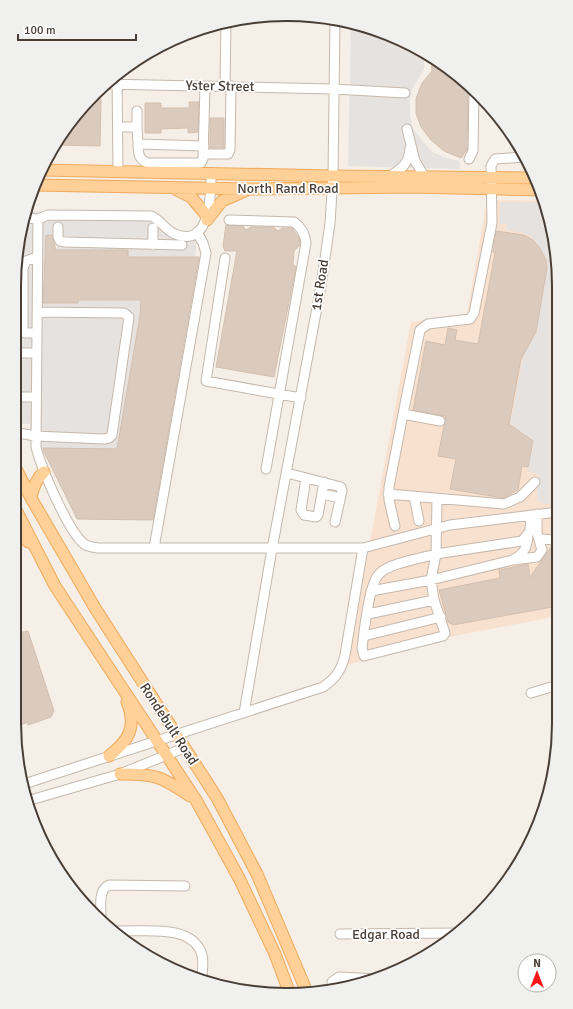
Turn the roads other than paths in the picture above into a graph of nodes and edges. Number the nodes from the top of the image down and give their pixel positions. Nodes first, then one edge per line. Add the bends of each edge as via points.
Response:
1 (336, 26) edge
2 (226, 28) edge
3 (114, 85) edge
4 (117, 85) junction
5 (205, 86) junction
6 (228, 86) junction
7 (334, 89) junction
8 (405, 93) dead end
9 (474, 99) edge
10 (137, 112) dead end
11 (118, 126) junction
12 (137, 127) junction
13 (408, 129) dead end
14 (410, 142) junction
15 (138, 144) junction
16 (204, 146) junction
17 (208, 154) dead end
18 (518, 157) edge
19 (469, 160) dead end
20 (48, 170) edge
21 (118, 170) junction
22 (211, 173) junction
23 (333, 176) junction
24 (390, 176) junction
25 (424, 176) junction
26 (529, 179) edge
27 (492, 183) junction
28 (41, 185) edge
29 (171, 187) junction
30 (211, 188) junction
31 (250, 189) junction
32 (332, 189) junction
33 (534, 189) edge
34 (30, 218) edge
35 (207, 218) junction
36 (38, 219) junction
37 (229, 220) dead end
38 (58, 227) dead end
39 (154, 228) dead end
40 (197, 232) junction
41 (153, 245) junction
42 (182, 245) dead end
43 (37, 256) junction
44 (225, 258) dead end
45 (37, 312) junction
46 (36, 333) junction
47 (21, 353) edge
48 (36, 353) junction
49 (279, 393) junction
50 (21, 397) edge
51 (35, 397) junction
52 (301, 398) junction
53 (404, 414) junction
54 (440, 421) dead end
55 (21, 433) edge
56 (35, 436) junction
57 (266, 469) dead end
58 (44, 472) junction
59 (287, 473) junction
60 (306, 478) junction
61 (21, 479) edge
62 (324, 482) junction
63 (535, 482) dead end
64 (322, 494) junction
65 (388, 494) junction
66 (414, 496) junction
67 (31, 498) junction
68 (340, 498) junction
69 (437, 499) junction
70 (552, 513) edge
71 (534, 515) junction
72 (21, 519) edge
73 (419, 521) dead end
74 (335, 522) dead end
75 (395, 526) dead end
76 (436, 529) junction
77 (21, 534) edge
78 (528, 535) junction
79 (539, 539) junction
80 (552, 541) edge
81 (154, 548) junction
82 (363, 548) junction
83 (272, 549) junction
84 (39, 554) junction
85 (436, 554) junction
86 (513, 560) junction
87 (431, 580) junction
88 (371, 591) junction
89 (434, 600) junction
90 (368, 614) junction
91 (440, 617) junction
92 (364, 636) junction
93 (552, 687) edge
94 (123, 692) junction
95 (531, 693) dead end
96 (244, 713) junction
97 (176, 734) junction
98 (158, 741) junction
99 (184, 748) junction
100 (109, 756) junction
101 (167, 756) junction
102 (120, 774) junction
103 (28, 783) edge
104 (32, 799) edge
105 (196, 800) junction
106 (185, 886) dead end
107 (101, 912) edge
108 (123, 931) edge
109 (340, 934) dead end
110 (447, 934) edge
111 (202, 974) edge
112 (358, 978) edge
113 (332, 984) edge
114 (305, 987) edge
115 (288, 988) edge

1 - 7 street, 1st Road
2 - 6 street
3 - 4 street, Yster Street
4 - 5 street, Yster Street
4 - 11 street
5 - 6 street, Yster Street
5 - 16 street
6 - 7 street, Yster Street
6 - 17 street via 230,150 224,155
7 - 8 street, Yster Street
7 - 23 street, 1st Road
9 - 19 street via 473,151
10 - 12 street
11 - 12 street
11 - 21 street
12 - 15 street
13 - 14 street
14 - 24 street via 408,162
14 - 25 street via 415,161
15 - 16 street
15 - 16 street via 139,157 148,163 197,164 203,159
18 - 27 street via 495,159 491,166
20 - 21 main road, North Rand Road
21 - 22 main road, North Rand Road
22 - 23 main road, North Rand Road
22 - 30 street
23 - 24 main road, North Rand Road
23 - 32 street, 1st Road
24 - 25 main road, North Rand Road
25 - 27 main road, North Rand Road
26 - 27 main road, North Rand Road
27 - 32 main road, North Rand Road
27 - 33 main road, North Rand Road
27 - 53 street via 492,223 474,313 470,319 428,324 420,330
28 - 29 main road, North Rand Road
29 - 30 main road, North Rand Road
29 - 35 main road via 191,197
30 - 31 main road, North Rand Road
30 - 35 street
31 - 32 main road, North Rand Road
31 - 35 main road via 222,201
32 - 52 street, 1st Road via 322,279
34 - 36 street
35 - 40 street
36 - 40 street via 48,216 151,216 176,235 189,236
36 - 43 street
37 - 49 street via 294,222 306,236
38 - 41 street via 58,237 64,242
39 - 41 street
40 - 81 street via 206,253
41 - 42 street
43 - 45 street
43 - 46 street via 26,261 23,268 23,330 25,333
44 - 49 street via 206,381
45 - 46 street
45 - 56 street via 124,313 130,320 111,437 104,439
46 - 48 street
47 - 48 street
48 - 51 street
49 - 52 street
49 - 57 street
50 - 51 street
51 - 56 street
52 - 59 street, 1st Road
53 - 54 street
53 - 65 street
55 - 56 street
56 - 58 street
58 - 67 main road via 34,485
58 - 81 street via 69,522 85,544 98,548
59 - 60 street
59 - 83 street, 1st Road
60 - 62 street
60 - 64 street via 302,514 316,517
61 - 67 main road, Rondebult Road
62 - 64 street
62 - 68 street via 341,487
63 - 69 street via 520,497 504,504
64 - 68 street
65 - 66 street
65 - 75 street
66 - 69 street
66 - 73 street
67 - 97 main road, Rondebult Road via 95,608
68 - 74 street
69 - 76 street
70 - 71 street
71 - 76 street via 470,522
71 - 78 street
71 - 79 street
72 - 84 main road, Rondebult Road
76 - 82 street
76 - 85 street
77 - 84 main road
78 - 85 street via 519,542
78 - 86 street via 528,546 525,551
79 - 80 street
79 - 86 street via 542,550 537,558
81 - 83 street
82 - 83 street
82 - 96 street via 346,647 338,675 322,687
83 - 96 street, 1st Road
84 - 94 main road, Rondebult Road via 56,586
85 - 87 street
85 - 88 street via 379,573
86 - 87 street
87 - 88 street
87 - 89 street
88 - 90 street
89 - 90 street
89 - 91 street
90 - 92 street
91 - 92 street
91 - 92 street via 445,630 443,636 365,656 362,654
93 - 95 street
94 - 98 main road, Rondebult Road
94 - 100 main road via 131,717 130,731 122,746
96 - 97 street
97 - 98 street
97 - 99 main road, Rondebult Road
98 - 100 street
98 - 101 main road, Rondebult Road
99 - 101 street
99 - 114 main road, Rondebult Road via 217,798 257,874
100 - 103 street
101 - 102 street
101 - 105 main road, Rondebult Road
102 - 104 street
102 - 105 main road via 148,774 160,777
105 - 115 main road, Rondebult Road via 239,878 275,954
106 - 107 street via 110,885 103,889
108 - 111 street via 183,934 195,941 202,953
109 - 110 street, Edgar Road
112 - 113 street via 339,977

